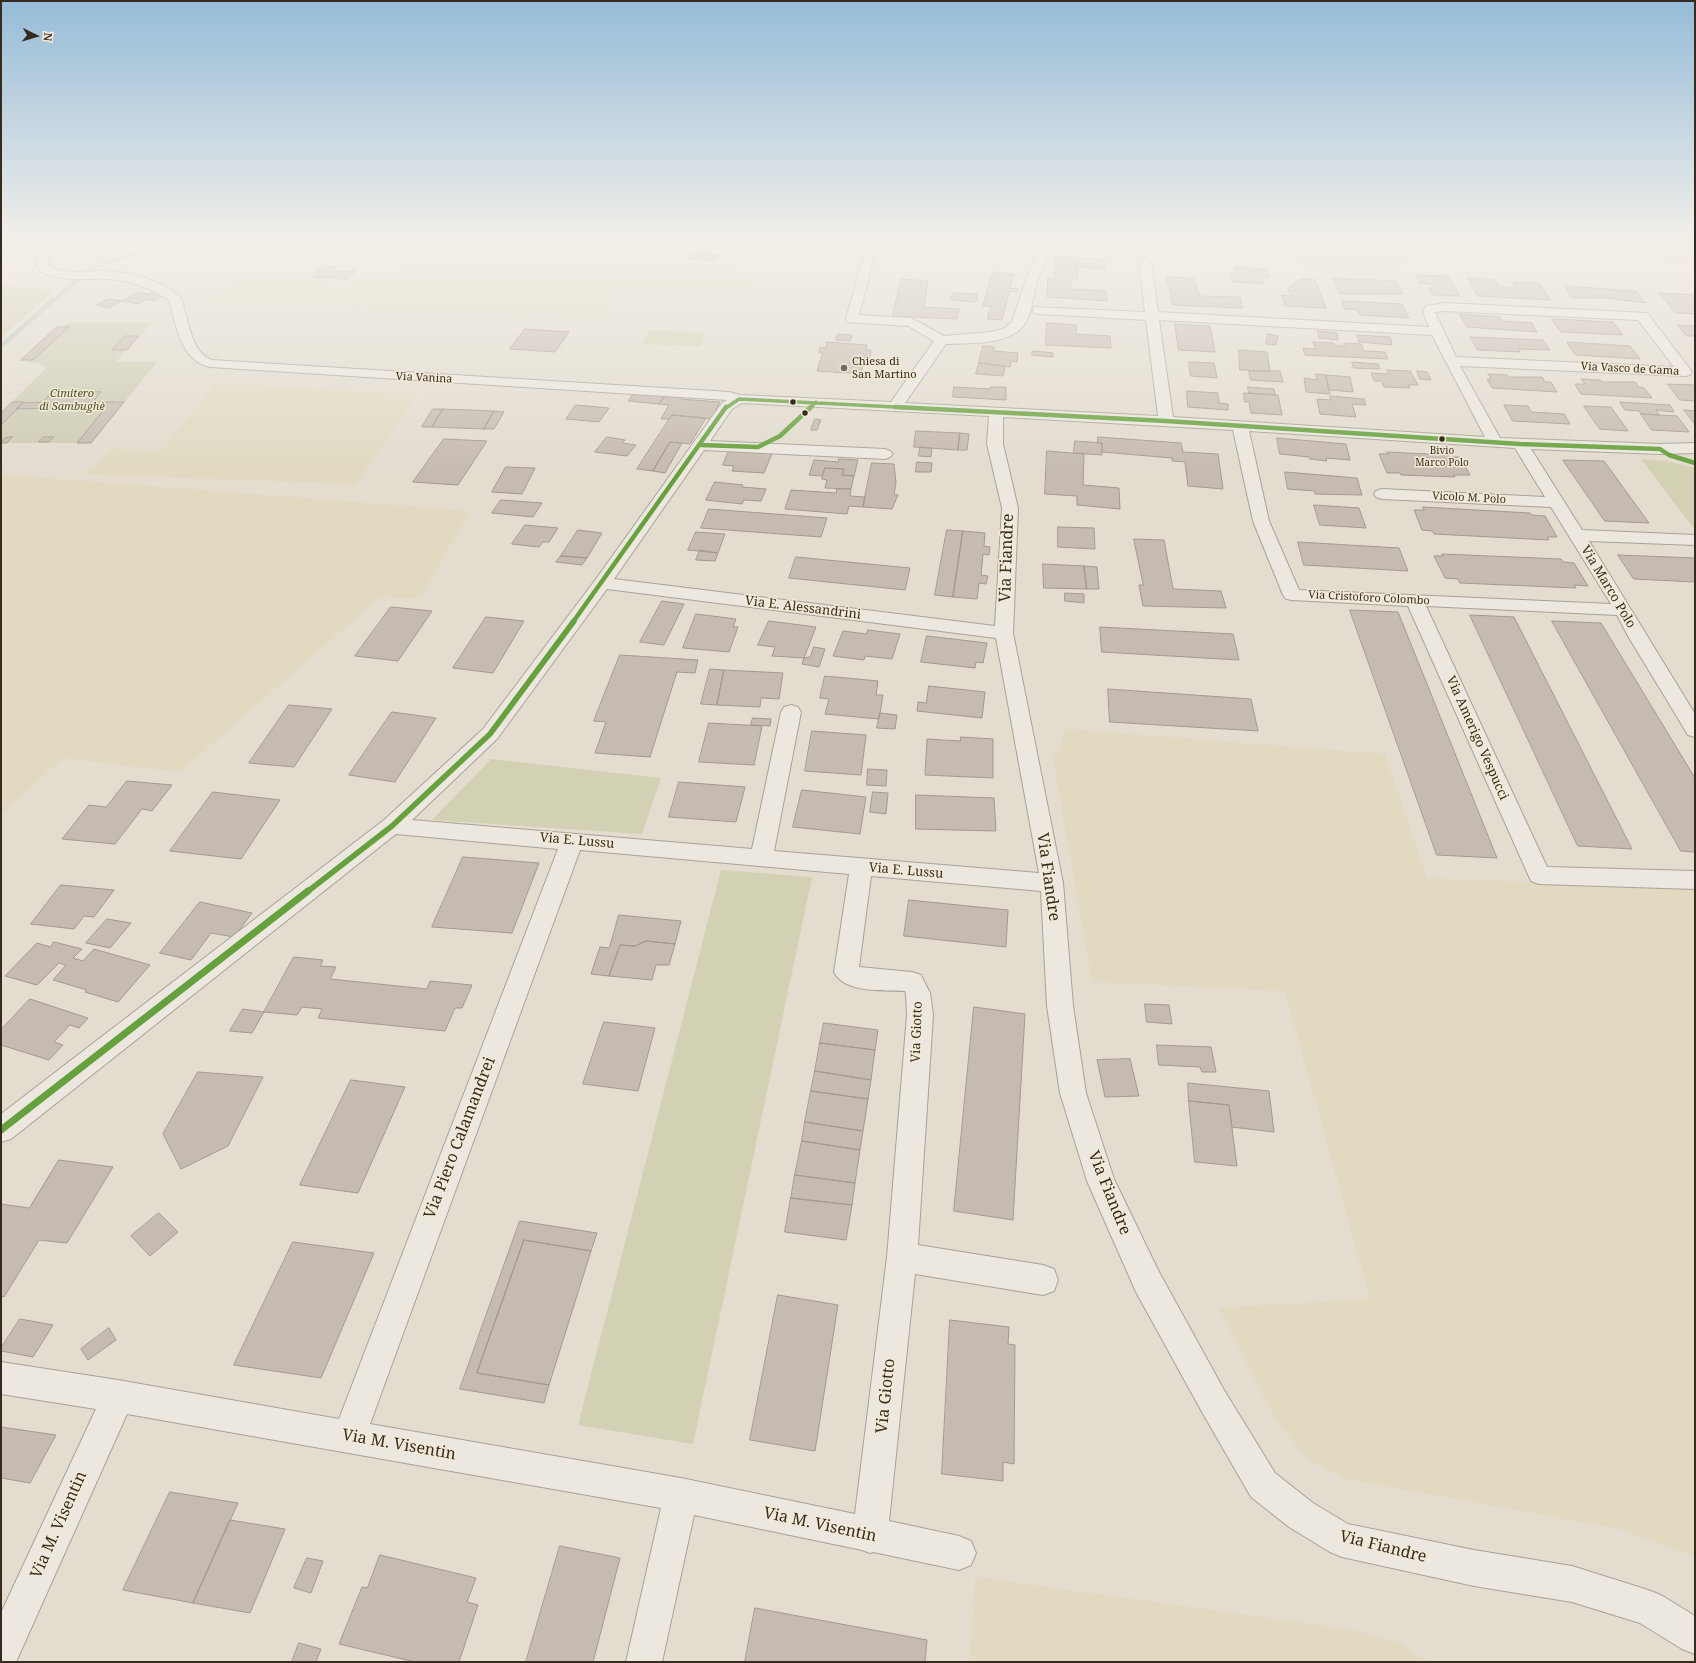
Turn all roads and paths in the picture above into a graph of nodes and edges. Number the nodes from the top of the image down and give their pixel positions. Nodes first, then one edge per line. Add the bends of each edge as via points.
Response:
1 (1153, 315) edge
2 (180, 316) edge
3 (853, 316) edge
4 (1022, 316) edge
5 (1164, 316) edge
6 (1431, 316) edge
7 (1633, 316) edge
8 (1437, 331) junction
9 (942, 340) junction
10 (1452, 361) junction
11 (739, 399) junction
12 (896, 406) junction
13 (996, 412) junction
14 (1166, 421) junction
15 (1240, 426) junction
16 (1495, 442) junction
17 (1520, 444) junction
18 (701, 445) junction
19 (1695, 448) edge
20 (1660, 449) junction
21 (885, 454) dead end
22 (1695, 463) edge
23 (1382, 494) dead end
24 (1556, 502) junction
25 (1577, 535) junction
26 (1695, 540) edge
27 (602, 582) junction
28 (1415, 601) junction
29 (1624, 610) junction
30 (1004, 632) junction
31 (792, 712) dead end
32 (1695, 730) edge
33 (392, 826) junction
34 (572, 841) junction
35 (761, 857) junction
36 (862, 867) junction
37 (1695, 880) edge
38 (1052, 883) junction
39 (1, 1130) edge
40 (902, 1257) junction
41 (1043, 1280) dead end
42 (1, 1378) edge
43 (118, 1396) junction
44 (349, 1436) junction
45 (681, 1495) junction
46 (870, 1536) junction
47 (959, 1553) dead end
48 (1695, 1636) edge
49 (1, 1654) edge
50 (644, 1662) edge

1 - 14 street
2 - 11 street, Via Vanina via 187,341 200,358 219,365 729,396
3 - 9 street via 852,319 911,322
4 - 9 street via 1020,322 1006,333
5 - 8 street
6 - 8 street, Via Vasco de Gama
7 - 10 street, Via Vasco de Gama via 1642,316 1685,372
8 - 10 street, Via Vasco de Gama
9 - 12 street
10 - 16 street, Via Vasco de Gama
11 - 12 street, Via Vanina
11 - 18 street via 727,406
12 - 13 street, Via Vanina
13 - 14 street, Via Vanina
13 - 30 street, Via Fiandre via 995,444 1010,508
14 - 15 street, Via Vanina
15 - 16 street, Via Vanina
15 - 28 street, Via Cristoforo Colombo via 1261,521 1292,594
16 - 17 street, Via Vanina
17 - 20 street, Via Vanina
17 - 24 street, Via Marco Polo
18 - 21 street
18 - 27 street
19 - 20 street, Via Vanina
20 - 22 street via 1669,455
23 - 24 street, Vicolo M. Polo
24 - 25 street, Via Marco Polo
25 - 26 street
25 - 29 street, Via Marco Polo
27 - 30 street, Via E. Alessandrini
27 - 33 street via 490,734
28 - 29 street, Via Cristoforo Colombo
28 - 37 street, Via Amerigo Vespucci via 1539,875
29 - 32 street, Via Marco Polo via 1637,636
30 - 38 street, Via Fiandre
31 - 35 street
33 - 34 street, Via E. Lussu
33 - 39 street
34 - 35 street, Via E. Lussu
34 - 44 street, Via Piero Calamandrei
35 - 36 street, Via E. Lussu
36 - 38 street, Via E. Lussu
36 - 40 street, Via Giotto via 846,972 854,977 912,982 918,993 920,1016
38 - 48 street, Via Fiandre via 1060,1006 1073,1093 1101,1181 1147,1281 1263,1485 1301,1515 1342,1540 1474,1568 1572,1584 1648,1608
40 - 41 street
40 - 46 street, Via Giotto
42 - 43 street, Via M. Visentin
43 - 44 street, Via M. Visentin
43 - 49 street, Via M. Visentin
44 - 45 street, Via M. Visentin
45 - 46 street, Via M. Visentin
45 - 50 street
46 - 47 street, Via M. Visentin

